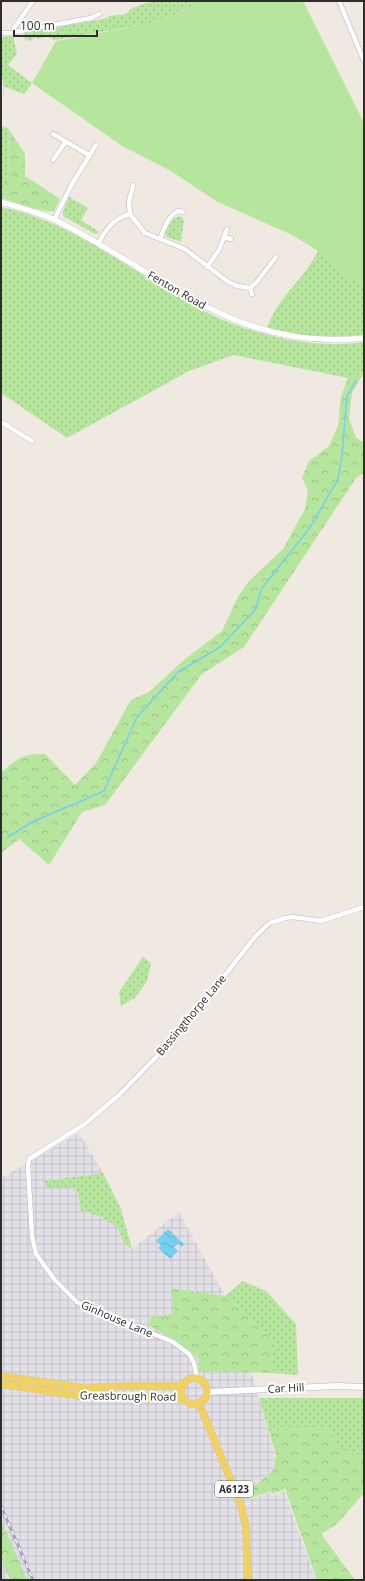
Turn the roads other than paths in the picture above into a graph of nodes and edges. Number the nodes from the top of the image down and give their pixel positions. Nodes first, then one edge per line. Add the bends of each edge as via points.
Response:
1 (33, 1) edge
2 (339, 1) edge
3 (99, 14) dead end
4 (1, 32) edge
5 (14, 32) junction
6 (362, 54) edge
7 (364, 61) edge
8 (1, 85) edge
9 (1, 92) edge
10 (54, 134) dead end
11 (66, 141) junction
12 (96, 145) dead end
13 (89, 155) junction
14 (53, 160) dead end
15 (133, 185) dead end
16 (1, 202) edge
17 (183, 212) dead end
18 (130, 214) junction
19 (54, 220) junction
20 (227, 229) dead end
21 (224, 237) junction
22 (160, 239) junction
23 (230, 239) dead end
24 (98, 244) junction
25 (276, 257) dead end
26 (207, 267) junction
27 (250, 288) junction
28 (252, 294) dead end
29 (364, 338) edge
30 (1, 422) edge
31 (32, 441) dead end
32 (364, 908) edge
33 (29, 1159) joint
34 (1, 1376) edge
35 (197, 1378) junction
36 (1, 1384) edge
37 (183, 1386) junction
38 (364, 1387) edge
39 (208, 1392) junction
40 (183, 1398) junction
41 (199, 1403) junction
42 (248, 1580) edge

1 - 5 street via 14,28
2 - 6 street
3 - 5 street via 91,18
4 - 5 street
6 - 7 street
8 - 9 street
10 - 11 street
11 - 13 street
11 - 14 street
12 - 13 street
13 - 19 street
15 - 18 street via 129,202
16 - 19 street, Fenton Road
17 - 22 street via 175,212
18 - 22 street via 144,233
18 - 24 street via 117,219 106,228
19 - 24 street, Fenton Road
20 - 21 street
21 - 23 street
21 - 26 street via 219,250
22 - 26 street via 185,249
24 - 29 street, Fenton Road via 198,302 246,325 308,339
25 - 27 street
26 - 27 street via 237,286
27 - 28 street
30 - 31 street
32 - 33 street, Bassingthorpe Lane via 320,920 293,917 270,923 255,937 157,1056 120,1094 85,1124
33 - 35 street, Ginhouse Lane via 32,1236 36,1254 77,1302 173,1342 189,1354
34 - 37 main road, Greasbrough Road via 84,1388
35 - 37 main road, Greasbrough Road via 188,1380
35 - 39 main road via 206,1384
36 - 40 main road, Greasbrough Road via 88,1397
37 - 40 main road, Greasbrough Road
38 - 39 main road, Car Hill
39 - 41 main road via 205,1399
40 - 41 main road, Greasbrough Road via 190,1403
41 - 42 main road, A6123 via 241,1505 246,1527

